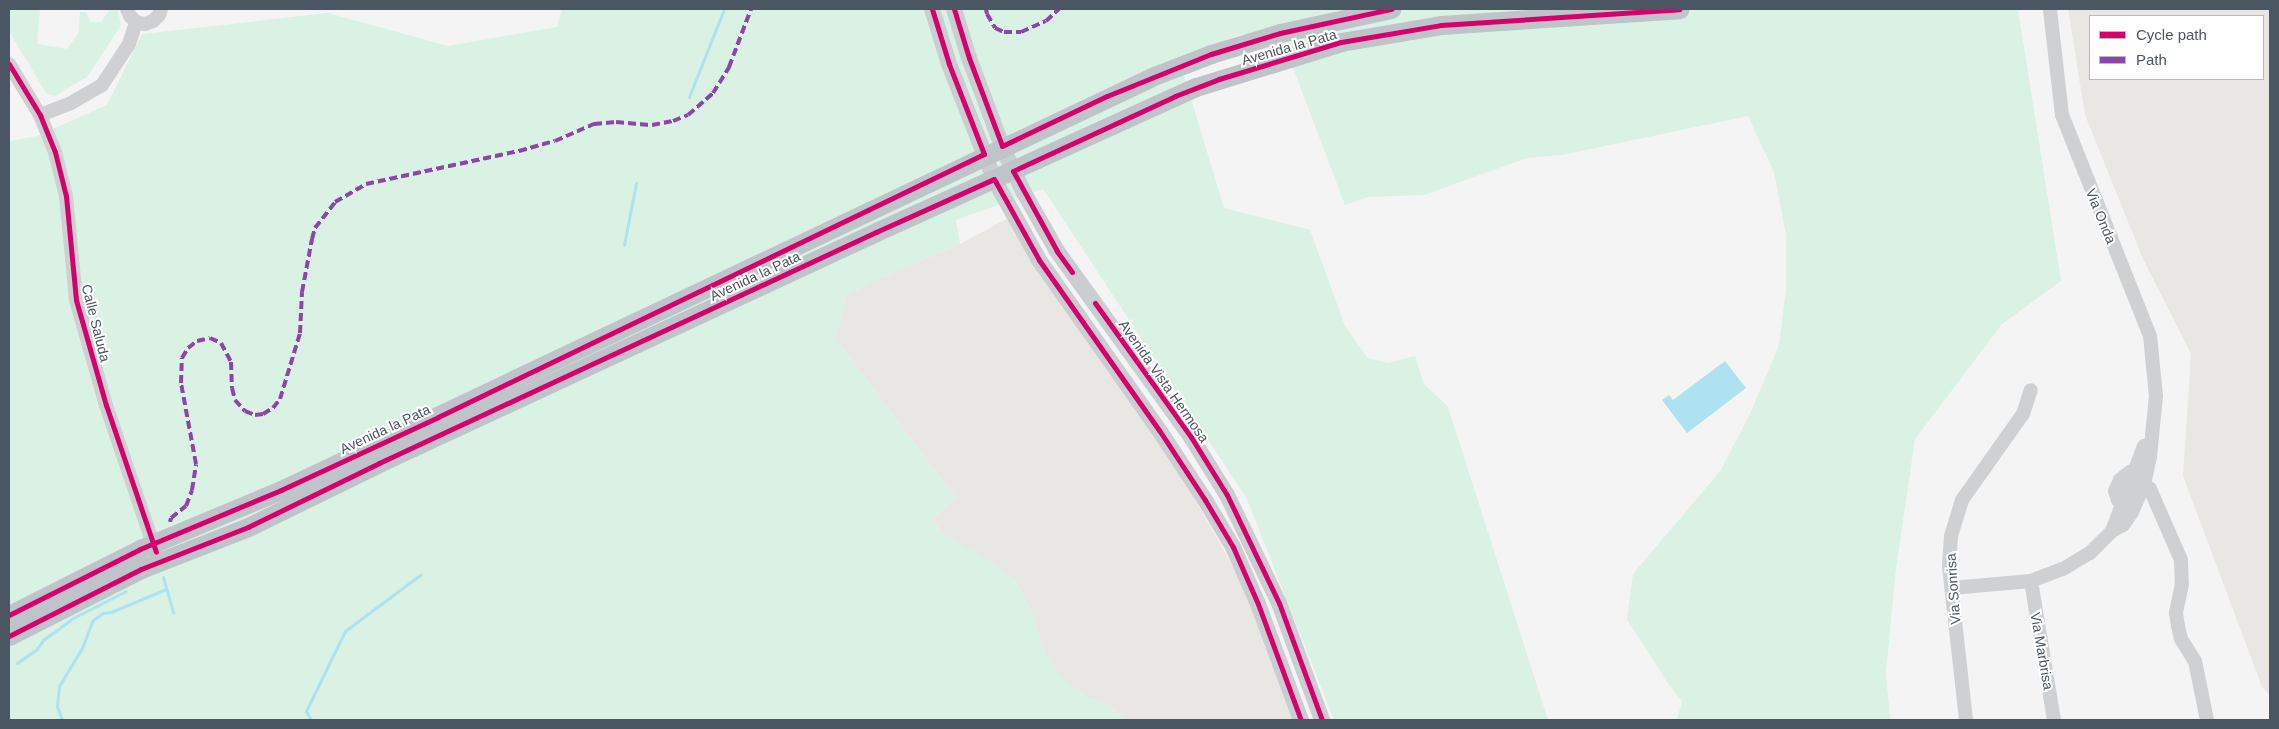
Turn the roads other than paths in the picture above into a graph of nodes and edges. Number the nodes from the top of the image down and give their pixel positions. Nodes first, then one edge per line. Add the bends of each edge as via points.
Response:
1 (127, 9) edge
2 (161, 9) edge
3 (932, 9) edge
4 (954, 9) edge
5 (1391, 9) edge
6 (1679, 9) edge
7 (2050, 9) edge
8 (136, 22) junction
9 (9, 64) edge
10 (40, 115) junction
11 (1002, 146) junction
12 (984, 154) junction
13 (1013, 171) junction
14 (994, 179) junction
15 (2030, 390) dead end
16 (2154, 420) junction
17 (2134, 480) junction
18 (2128, 505) junction
19 (156, 553) junction
20 (2031, 581) junction
21 (1952, 588) junction
22 (9, 615) edge
23 (9, 636) edge
24 (1301, 720) edge
25 (1322, 720) edge
26 (1966, 720) edge
27 (2054, 720) edge
28 (2207, 720) edge

1 - 8 street
2 - 8 street via 153,21 145,24
3 - 12 main road via 949,64
4 - 11 main road, Avenida Vista Hermosa
5 - 11 highway, Avenida la Pata via 1288,31 1211,54 1115,93
6 - 13 highway, Avenida la Pata via 1441,25 1341,42 1196,87
7 - 16 street, Via Onda via 2062,115 2150,336 2156,396
8 - 10 street via 129,44 102,85 72,103
9 - 10 street, Calle Saluda
10 - 19 street, Calle Saluda via 55,152 66,196 76,300 106,406
11 - 12 highway, Avenida la Pata
11 - 13 main road, Avenida Vista Hermosa
12 - 14 main road
12 - 19 highway, Avenida la Pata via 272,494
13 - 14 highway, Avenida la Pata
13 - 25 main road, Avenida Vista Hermosa via 1057,251 1191,437 1227,495 1279,603
14 - 19 highway, Avenida la Pata via 248,527
14 - 24 main road via 1039,260 1206,500 1258,604
15 - 21 street, Via Sonrisa via 2022,414 1962,500 1951,536 1949,565
16 - 17 street, Via Onda
16 - 17 street, Via Onda via 2147,431
17 - 18 street, Via Onda
17 - 18 street via 2116,485 2118,500
17 - 28 street via 2150,489 2181,560 2182,584 2176,613 2178,626 2181,639 2195,661
18 - 20 street, Via Onda via 2123,525 2112,531 2090,553 2063,569
19 - 22 highway, Avenida la Pata
19 - 23 highway, Avenida la Pata
20 - 21 street, Via Onda
20 - 27 street, Via Marbrisa
21 - 26 street, Via Sonrisa

